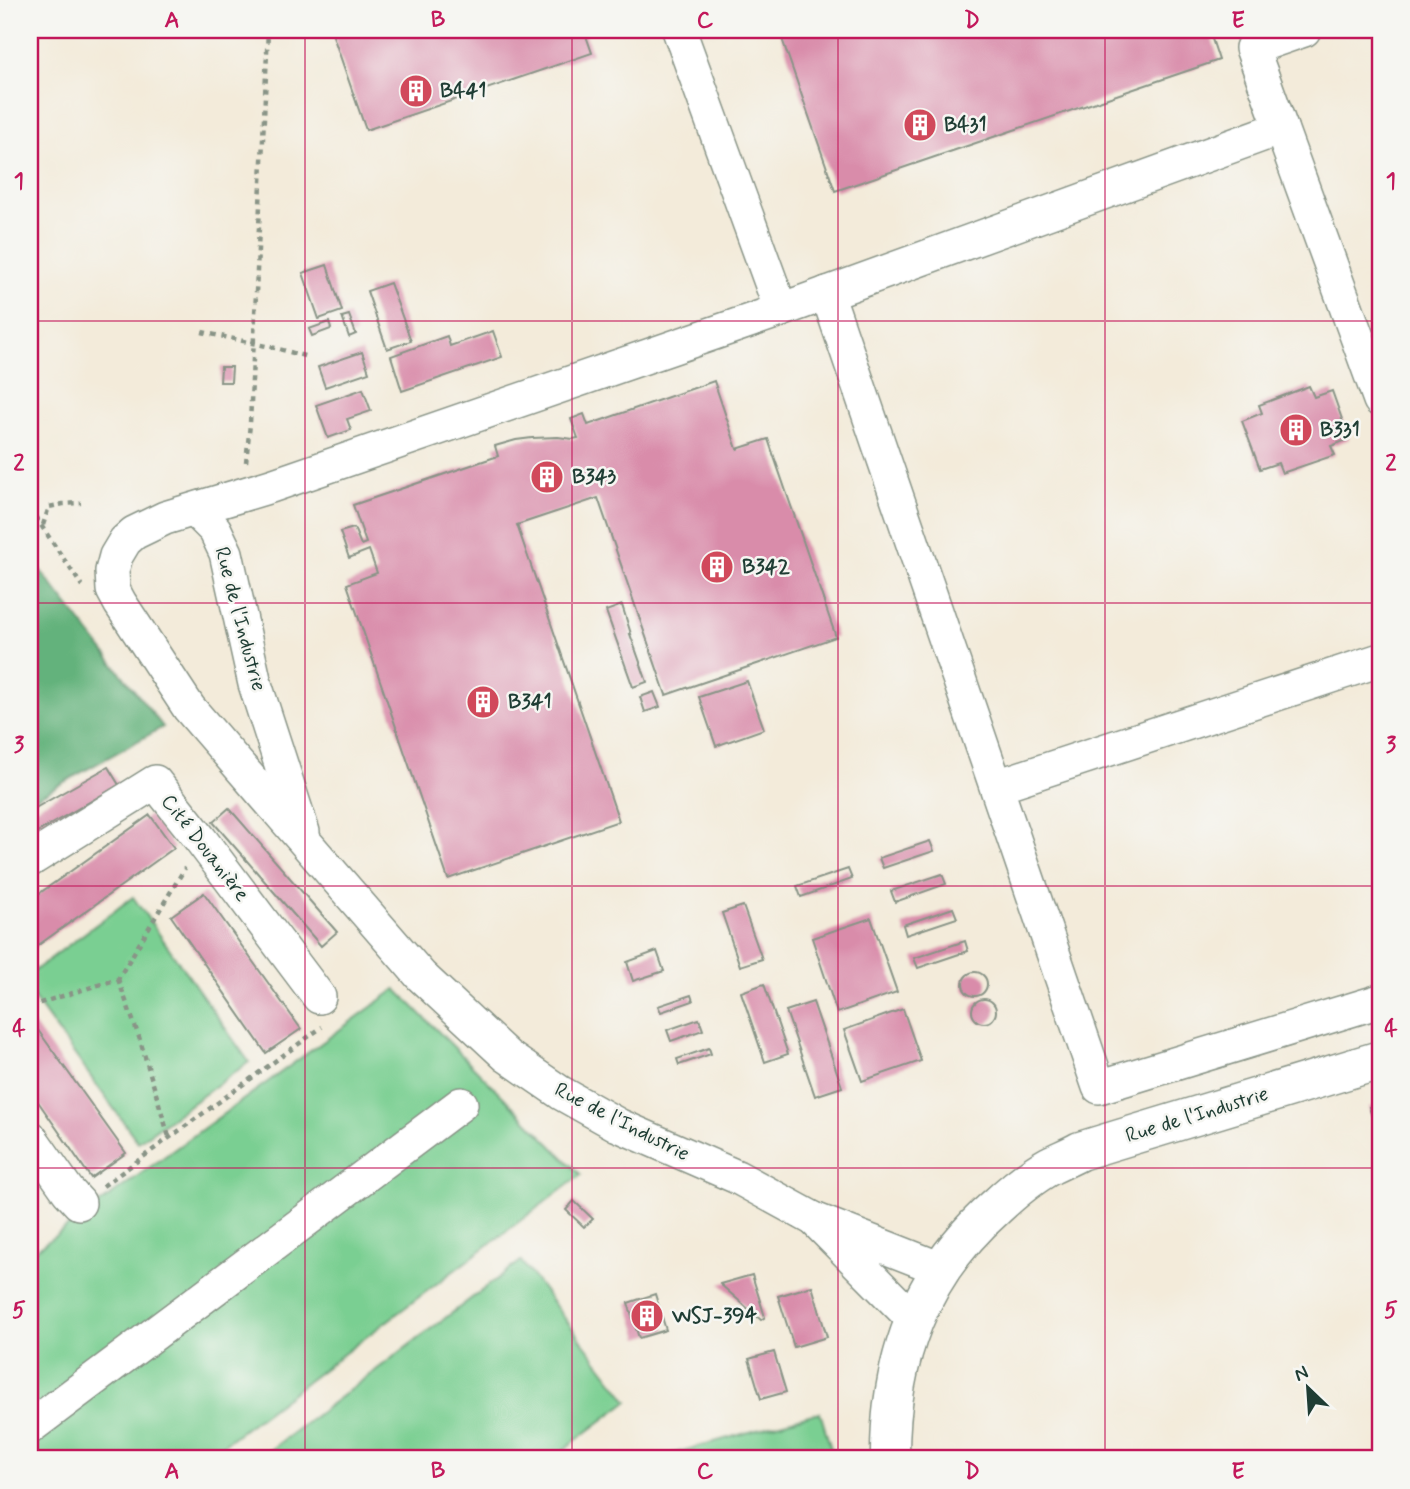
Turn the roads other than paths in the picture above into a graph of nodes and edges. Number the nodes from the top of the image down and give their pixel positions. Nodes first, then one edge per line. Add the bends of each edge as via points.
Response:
1 (679, 30) edge
2 (1304, 30) edge
3 (1249, 39) edge
4 (1281, 128) junction
5 (827, 293) junction
6 (781, 310) junction
7 (1380, 400) edge
8 (195, 510) junction
9 (1380, 660) edge
10 (997, 786) junction
11 (307, 844) junction
12 (30, 860) edge
13 (1380, 1001) edge
14 (322, 1010) road end
15 (1380, 1060) edge
16 (461, 1104) dead end
17 (30, 1137) edge
18 (79, 1203) road end
19 (814, 1219) junction
20 (941, 1269) junction
21 (914, 1320) junction
22 (30, 1427) edge
23 (890, 1459) edge

1 - 6 street
2 - 3 street
3 - 4 street
4 - 5 street
4 - 7 street
5 - 6 street
5 - 10 street
6 - 8 street
8 - 11 street, Rue de l'Industrie via 215,530 226,553 256,684
8 - 11 street, Rue de l'Industrie via 165,518 125,541 112,571 113,590 189,708
9 - 10 street
10 - 13 street via 1099,1087
11 - 19 street, Rue de l'Industrie via 421,976 507,1056 618,1125 737,1177
12 - 14 street, Cité Douanière via 155,782
15 - 20 main road, Rue de l'Industrie via 1061,1160 1031,1178 986,1216
16 - 22 street
17 - 18 street
19 - 20 street, Rue de l'Industrie
19 - 21 street, Rue de l'Industrie
20 - 21 main road
21 - 23 main road via 896,1384

